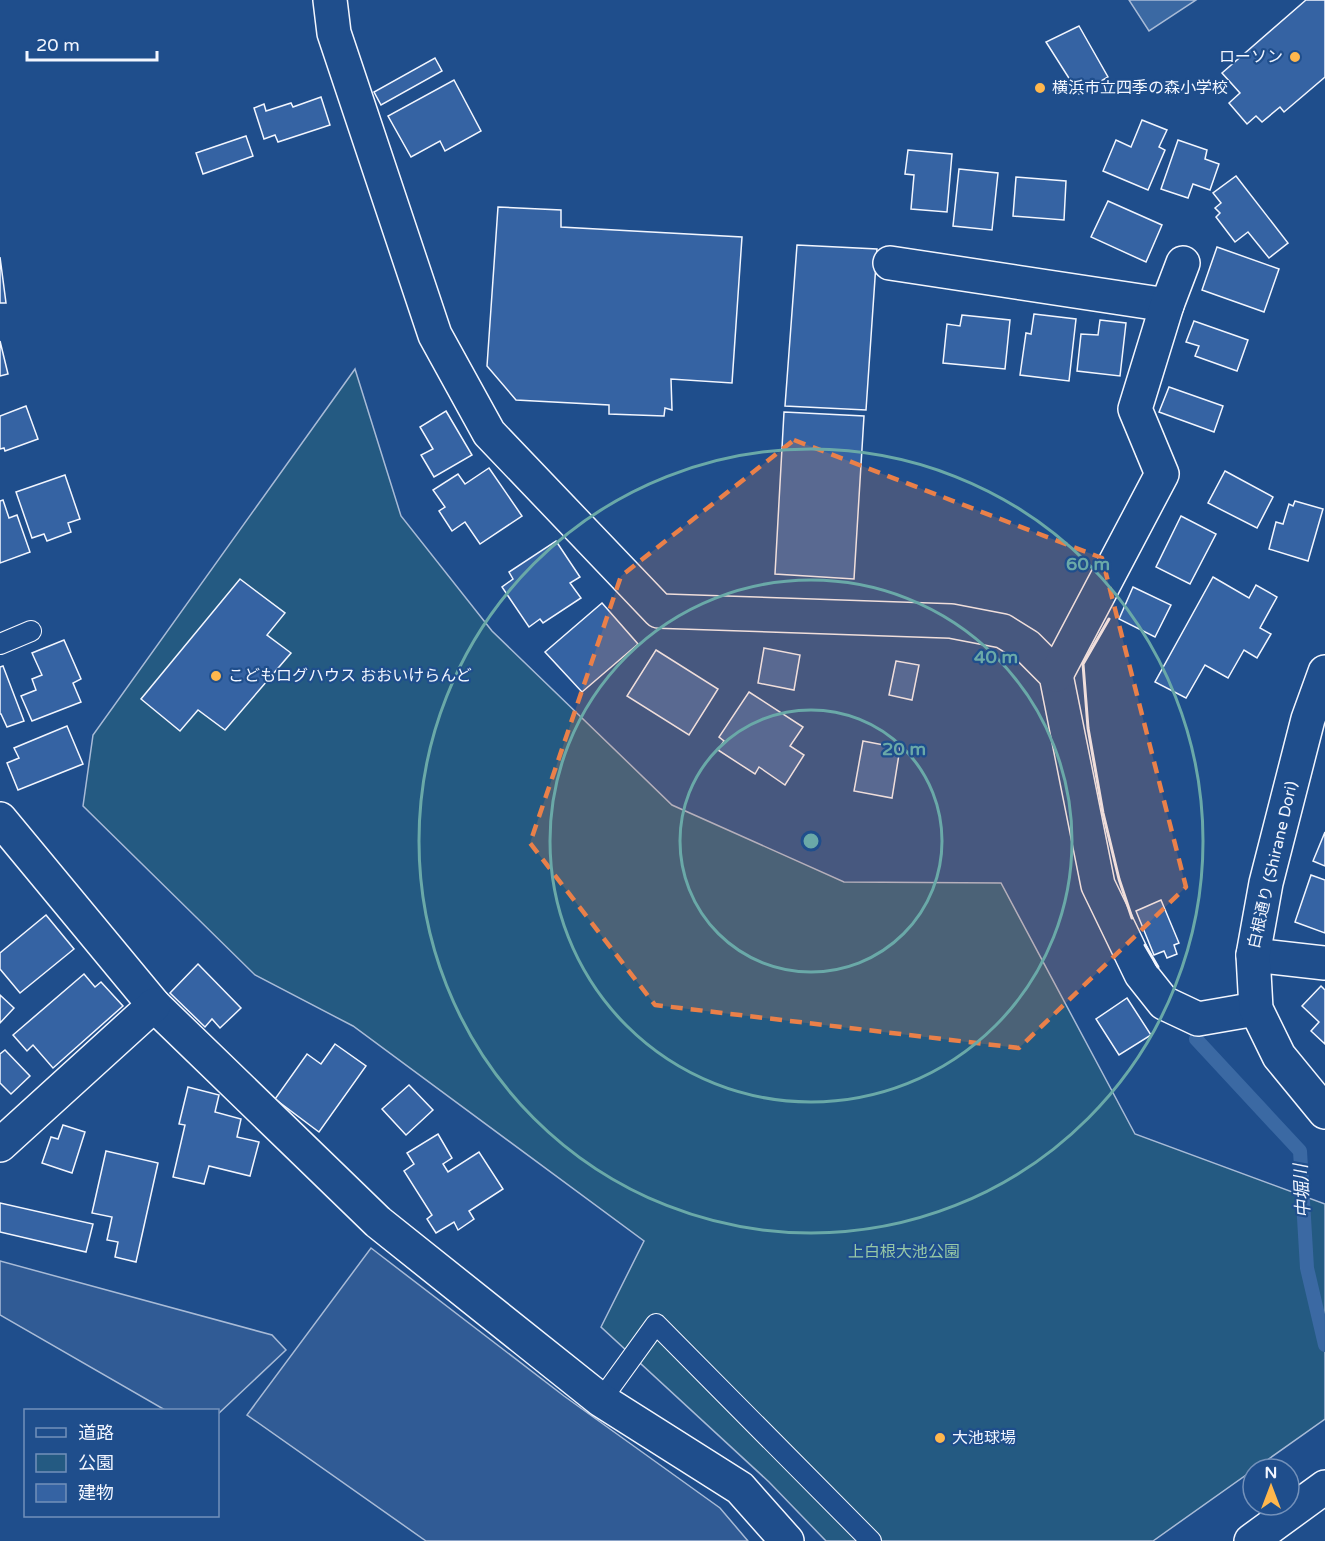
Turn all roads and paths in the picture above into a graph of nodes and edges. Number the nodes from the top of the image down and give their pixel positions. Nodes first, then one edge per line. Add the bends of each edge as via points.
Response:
1 (330, 0) edge
2 (890, 263) dead end
3 (1183, 263) dead end
4 (1167, 305) junction
5 (31, 631) dead end
6 (0, 644) edge
7 (1325, 672) edge
8 (1056, 675) junction
9 (0, 819) edge
10 (1252, 955) junction
11 (1325, 963) edge
12 (154, 1005) junction
13 (1256, 1009) junction
14 (1325, 1112) edge
15 (0, 1145) edge
16 (601, 1400) junction
17 (1325, 1487) edge
18 (787, 1541) edge
19 (871, 1541) edge
20 (1251, 1541) edge

1 - 8 street via 334,33 435,335 489,433 659,611 951,621 1003,631 1027,646
2 - 4 street
3 - 4 street
4 - 8 street via 1135,409 1162,474
5 - 6 lane
7 - 10 street, 白根通り (Shirane Dori) via 1308,719 1266,883
8 - 13 street via 1098,885 1141,974 1164,1003 1198,1019
9 - 12 street
10 - 11 street
10 - 13 street, 白根通り (Shirane Dori)
12 - 15 street
12 - 16 street via 378,1222
13 - 14 street, 白根通り (Shirane Dori) via 1279,1056
16 - 18 street via 740,1488
16 - 19 lane via 656,1324
17 - 20 street

